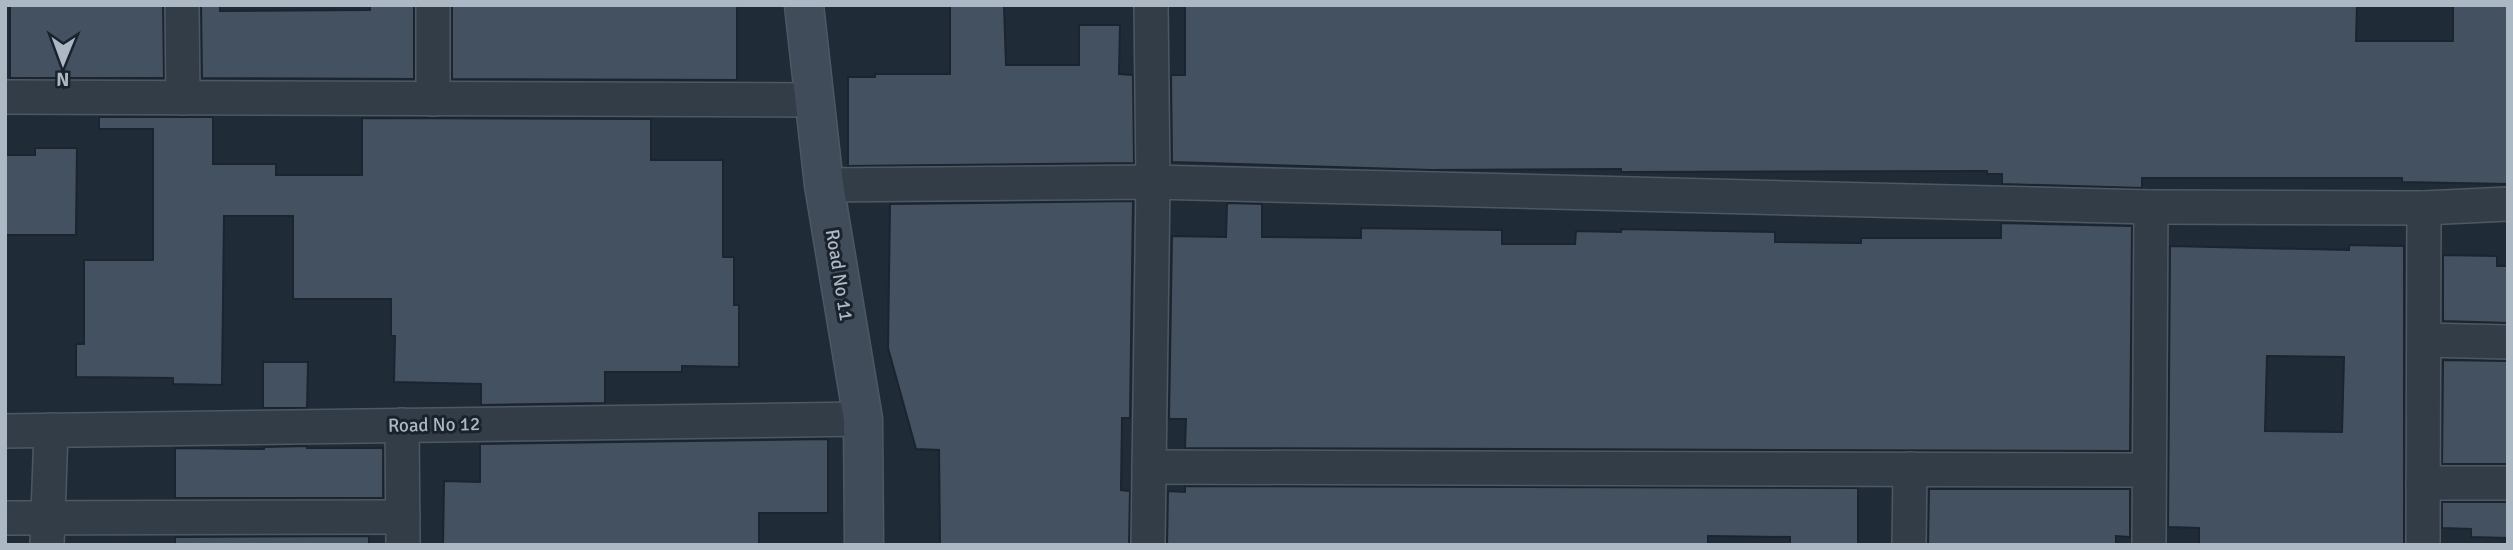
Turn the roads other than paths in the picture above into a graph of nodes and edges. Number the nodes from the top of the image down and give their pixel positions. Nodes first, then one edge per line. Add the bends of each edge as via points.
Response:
1 (182, 5) edge
2 (433, 5) edge
3 (804, 5) edge
4 (1151, 5) edge
5 (5, 97) edge
6 (183, 98) junction
7 (433, 99) junction
8 (815, 100) junction
9 (1153, 182) junction
10 (824, 185) junction
11 (2508, 204) edge
12 (2151, 207) junction
13 (2424, 208) junction
14 (2424, 340) junction
15 (2508, 342) edge
16 (863, 419) junction
17 (402, 425) junction
18 (51, 430) junction
19 (5, 431) edge
20 (1149, 467) junction
21 (1910, 469) junction
22 (2132, 470) dead end
23 (2423, 482) junction
24 (2508, 483) edge
25 (5, 518) edge
26 (48, 531) edge
27 (403, 531) edge
28 (864, 545) edge
29 (1148, 545) edge
30 (1909, 545) edge
31 (2148, 545) edge
32 (2423, 545) edge

1 - 6 street
2 - 7 street
3 - 8 street, Road No 11
4 - 9 street
5 - 6 street
6 - 7 street
7 - 8 street
8 - 10 street, Road No 11
9 - 10 street
9 - 12 street
9 - 20 street
10 - 16 street, Road No 11
11 - 13 street
12 - 13 street
12 - 31 street
13 - 14 street
14 - 15 street
14 - 23 street
16 - 17 street, Road No 12
16 - 28 street, Road No 11
17 - 18 street, Road No 12
17 - 27 street
18 - 19 street, Road No 12
18 - 26 street
20 - 21 street
20 - 29 street
21 - 22 street
21 - 30 street
23 - 24 street
23 - 32 street
25 - 26 street
26 - 27 street

